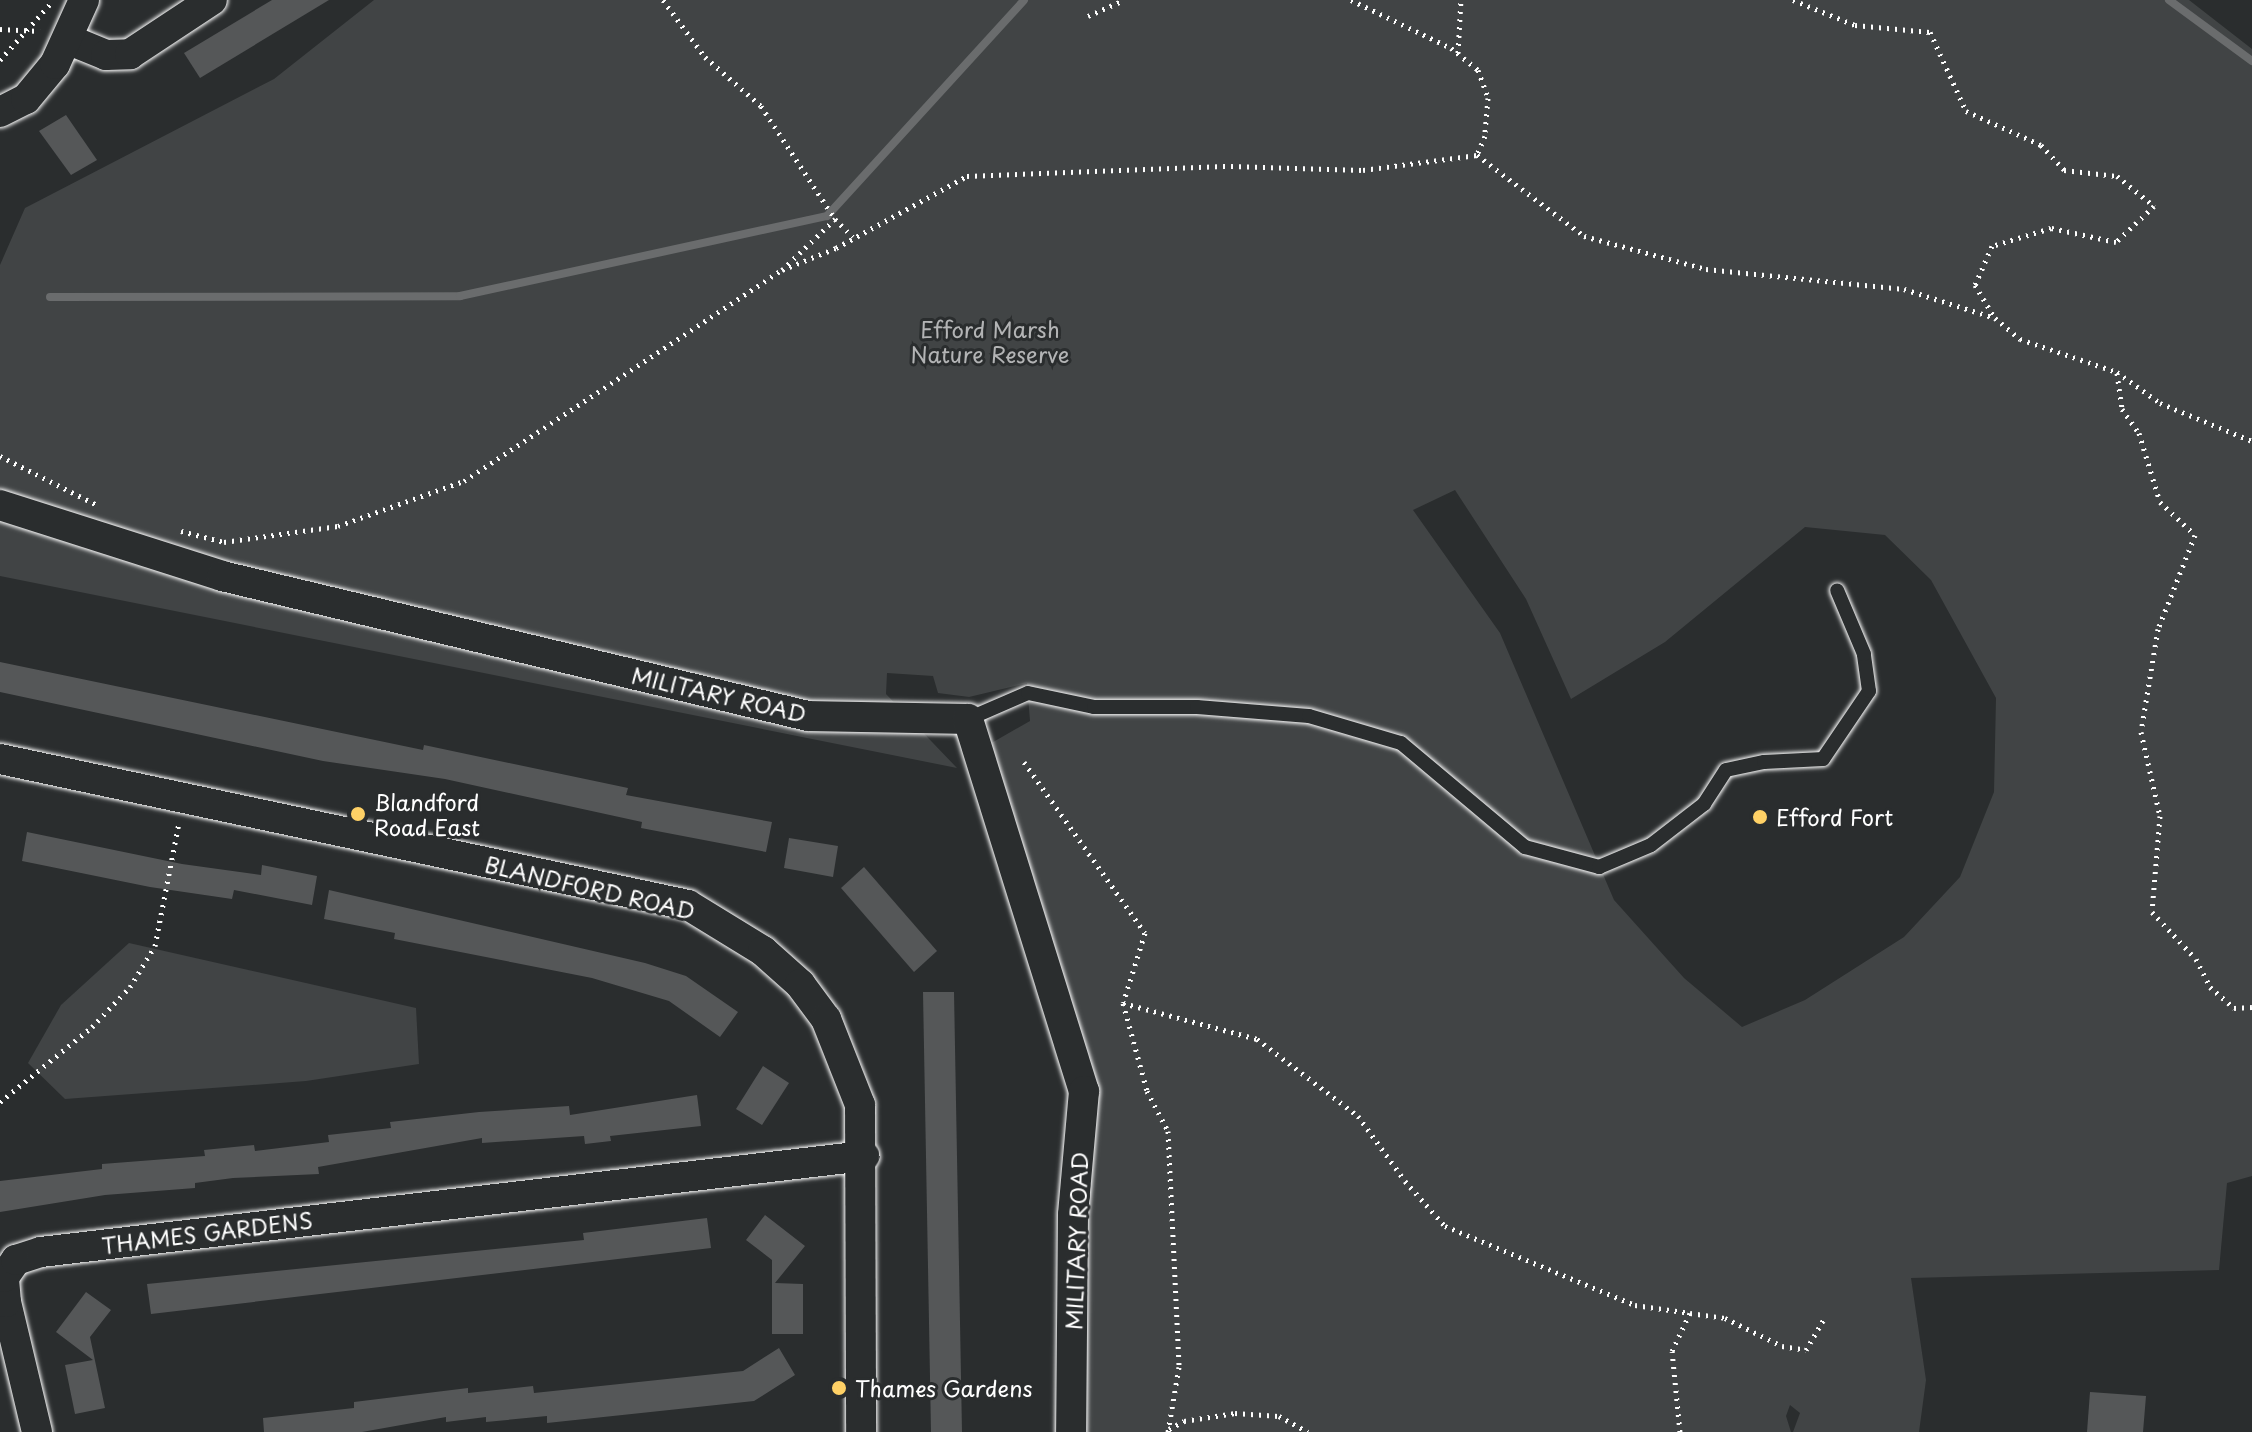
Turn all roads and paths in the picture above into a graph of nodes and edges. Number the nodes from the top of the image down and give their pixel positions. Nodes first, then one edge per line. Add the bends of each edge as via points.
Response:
1 (52, 0) edge
2 (84, 0) edge
3 (212, 0) edge
4 (663, 0) edge
5 (1124, 0) edge
6 (1351, 0) edge
7 (1461, 0) edge
8 (1793, 0) edge
9 (1088, 16) dead end
10 (67, 39) junction
11 (1458, 53) junction
12 (0, 60) edge
13 (0, 112) edge
14 (1477, 155) junction
15 (834, 218) junction
16 (853, 237) junction
17 (782, 270) junction
18 (1995, 318) junction
19 (2117, 372) junction
20 (2252, 441) edge
21 (0, 456) edge
22 (0, 505) edge
23 (111, 511) dead end
24 (165, 527) dead end
25 (1837, 590) dead end
26 (968, 719) junction
27 (0, 759) edge
28 (1024, 762) dead end
29 (184, 798) junction
30 (1123, 1003) junction
31 (2252, 1007) edge
32 (0, 1102) edge
33 (864, 1156) junction
34 (1690, 1313) junction
35 (1826, 1316) dead end
36 (857, 1431) edge
37 (1168, 1431) edge
38 (37, 1432) edge
39 (1071, 1432) edge
40 (1308, 1432) edge
41 (1680, 1432) edge

1 - 12 path
2 - 10 street
3 - 10 street via 130,54 106,55
4 - 15 path via 705,57 761,106
5 - 9 path
6 - 11 path
7 - 11 path
8 - 18 path via 1855,25 1930,32 1966,111 2041,145 2064,170 2117,176 2154,206 2116,242 2051,228 1992,246 1975,285
10 - 13 street via 55,64 26,99
11 - 14 path via 1478,70 1488,98 1485,136
14 - 16 path via 1363,170 1231,166 967,176
14 - 18 path via 1584,236 1639,254 1717,271 1904,289
15 - 16 path
15 - 17 path
16 - 17 path
17 - 24 path via 464,481 338,526 224,542
18 - 19 path via 2020,339
19 - 20 path via 2160,403
19 - 31 path via 2122,409 2139,433 2160,502 2195,535 2158,629 2141,732 2160,816 2152,912 2196,959 2210,987 2234,1008
21 - 23 path
22 - 26 street, MILITARY ROAD via 222,576 808,716
25 - 26 lane via 1864,654 1869,691 1823,759 1726,770 1704,804 1651,845 1599,867 1525,847 1401,743 1309,716 1197,707 1094,707 1028,693
26 - 39 street, MILITARY ROAD via 1084,1091 1073,1215
27 - 29 street, BLANDFORD ROAD
28 - 30 path via 1145,933
29 - 32 path via 155,946 92,1027
29 - 33 street, BLANDFORD ROAD via 688,905 713,918 800,984 826,1019 860,1105
30 - 34 path via 1257,1039 1358,1116 1445,1226 1635,1305
30 - 37 path via 1147,1091 1168,1131 1179,1367
33 - 36 street, BLANDFORD ROAD
33 - 38 street, THAMES GARDENS via 41,1252 16,1260 4,1277 6,1302
34 - 35 path via 1725,1318 1782,1346 1806,1350
34 - 41 path via 1672,1351
37 - 40 path via 1184,1421 1235,1413 1279,1416

